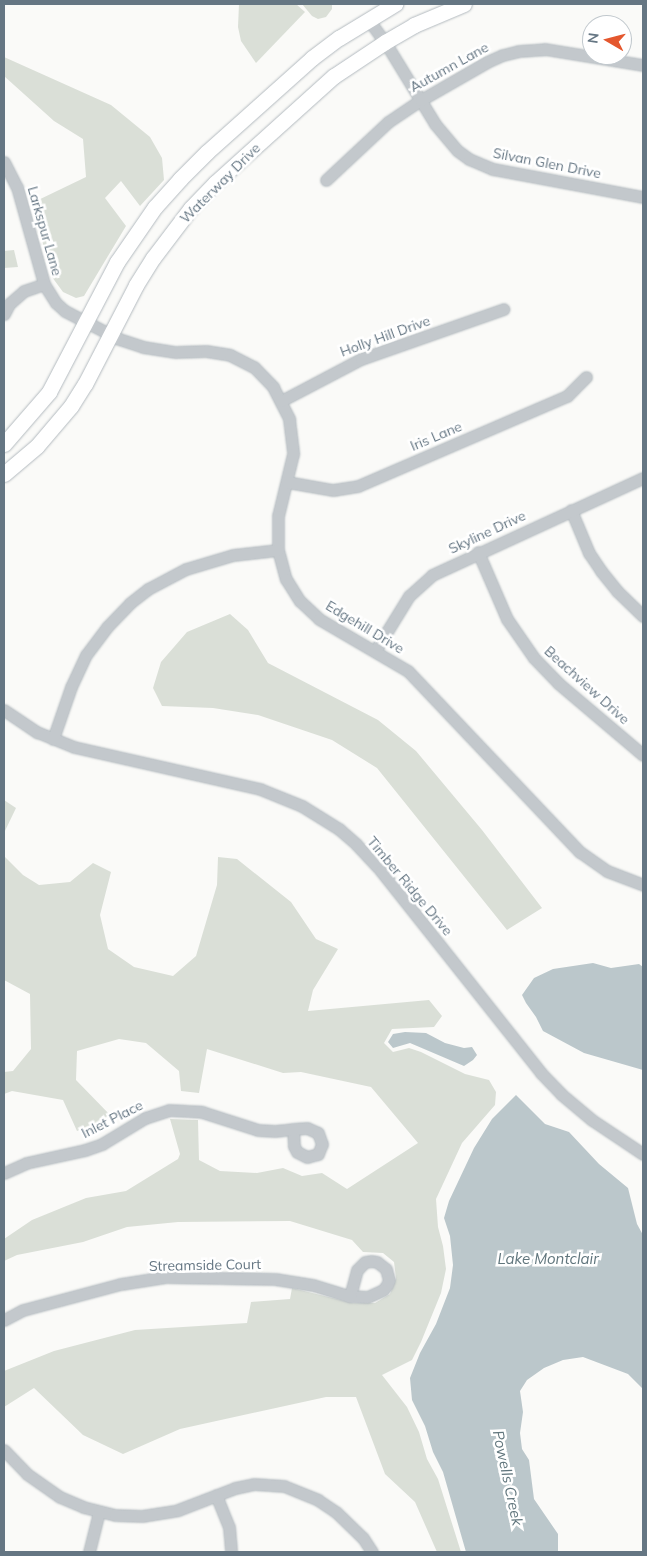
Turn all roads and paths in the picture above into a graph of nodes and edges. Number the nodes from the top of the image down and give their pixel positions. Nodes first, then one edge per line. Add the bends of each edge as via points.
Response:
1 (395, 4) edge
2 (464, 4) edge
3 (368, 19) junction
4 (385, 42) junction
5 (643, 65) edge
6 (420, 100) junction
7 (4, 162) edge
8 (326, 180) dead end
9 (643, 197) edge
10 (44, 284) junction
11 (504, 309) dead end
12 (4, 314) edge
13 (86, 322) junction
14 (110, 335) junction
15 (586, 377) dead end
16 (281, 401) junction
17 (4, 444) edge
18 (4, 474) edge
19 (643, 478) edge
20 (287, 482) junction
21 (571, 510) junction
22 (278, 550) junction
23 (478, 552) junction
24 (643, 616) edge
25 (375, 651) junction
26 (4, 710) edge
27 (52, 739) junction
28 (643, 755) edge
29 (643, 885) edge
30 (293, 1130) dead end
31 (643, 1154) edge
32 (4, 1173) edge
33 (350, 1296) dead end
34 (4, 1320) edge
35 (4, 1450) edge
36 (216, 1495) junction
37 (99, 1512) junction
38 (88, 1552) edge
39 (231, 1552) edge
40 (372, 1552) edge

1 - 3 main road
2 - 4 main road, Waterway Drive
3 - 4 street, Silvan Glen Drive
3 - 13 main road via 296,71 180,179 137,231
4 - 6 street, Silvan Glen Drive
4 - 14 main road, Waterway Drive via 312,94 215,183 153,258
5 - 6 street, Autumn Lane via 545,49 519,51 487,62
6 - 8 street, Autumn Lane via 368,139
6 - 9 street, Silvan Glen Drive via 448,140 481,165
7 - 10 street, Larkspur Lane via 18,187
10 - 12 street via 19,294
10 - 13 street, Larkspur Lane via 56,303
11 - 16 street, Holly Hill Drive via 362,359
13 - 14 street, Edgehill Drive
13 - 17 main road via 49,392
14 - 16 street, Edgehill Drive via 143,347 230,355 264,376
14 - 18 main road, Waterway Drive via 90,376 70,406 37,446
15 - 20 street, Iris Lane via 567,396 358,486 333,490
16 - 20 street, Edgehill Drive via 292,436 293,454
19 - 21 street, Skyline Drive
20 - 22 street, Edgehill Drive via 278,516
21 - 23 street, Skyline Drive
21 - 24 street via 579,533 597,565 617,591
22 - 25 street, Edgehill Drive via 286,579 304,605 319,619
22 - 27 street via 233,555 194,566 166,578 130,603 106,627 86,655 70,687
23 - 25 street, Skyline Drive via 442,569 420,585 402,606
23 - 28 street, Beachview Drive via 507,619 534,658 558,683
25 - 29 street, Edgehill Drive via 419,680 580,852 607,871
26 - 27 street, Timber Ridge Drive
27 - 31 street, Timber Ridge Drive via 104,755 260,789 302,806 338,829 381,871 541,1073 592,1120
30 - 32 street, Inlet Place via 258,1130 202,1112 169,1110 145,1118 102,1144 26,1163
33 - 34 street, Streamside Court via 313,1285 275,1279 165,1278 121,1284 23,1310
35 - 37 street via 44,1487 65,1500
36 - 37 street via 198,1504 158,1514 134,1516
36 - 39 street via 229,1527
36 - 40 street via 254,1484 298,1491 336,1512 363,1538
37 - 38 street

